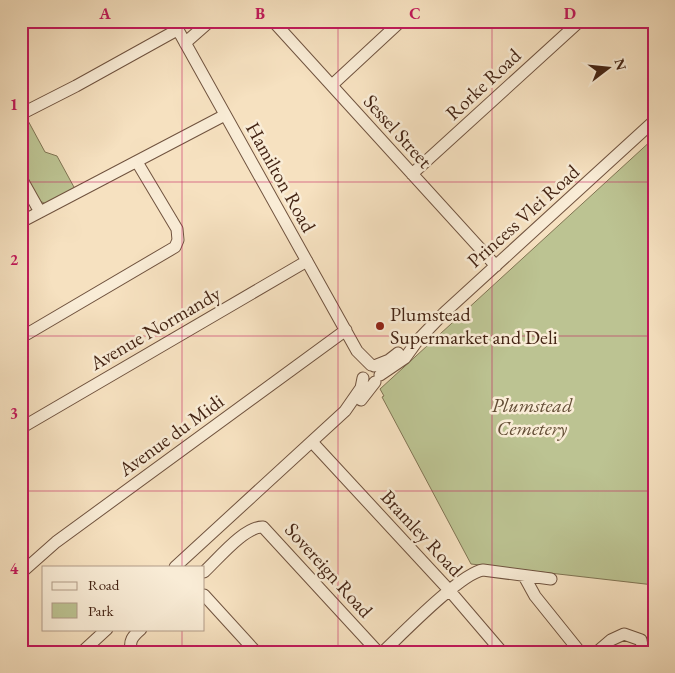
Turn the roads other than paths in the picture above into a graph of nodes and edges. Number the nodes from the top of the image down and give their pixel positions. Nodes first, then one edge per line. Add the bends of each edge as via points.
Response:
1 (210, 21) edge
2 (273, 21) edge
3 (401, 21) edge
4 (580, 21) edge
5 (175, 26) edge
6 (185, 43) junction
7 (332, 85) junction
8 (21, 114) edge
9 (225, 115) junction
10 (654, 121) edge
11 (137, 162) junction
12 (412, 174) junction
13 (21, 178) edge
14 (40, 212) junction
15 (21, 222) edge
16 (307, 261) junction
17 (496, 266) junction
18 (346, 330) junction
19 (21, 335) edge
20 (371, 373) junction
21 (21, 428) edge
22 (312, 442) junction
23 (176, 566) edge
24 (205, 571) edge
25 (21, 573) edge
26 (524, 576) junction
27 (551, 580) dead end
28 (449, 590) junction
29 (205, 596) edge
30 (106, 630) edge
31 (140, 630) edge
32 (82, 652) edge
33 (132, 652) edge
34 (256, 652) edge
35 (378, 652) edge
36 (383, 652) edge
37 (502, 652) edge
38 (580, 652) edge
39 (597, 652) edge
40 (644, 652) edge

1 - 6 street
2 - 7 street, Sessel Street
3 - 7 street
4 - 12 street, Rorke Road
5 - 6 street, Hamilton Road
5 - 8 street via 76,86
6 - 9 street, Hamilton Road
7 - 12 street, Sessel Street
9 - 11 street
9 - 16 street, Hamilton Road
10 - 17 street, Princess Vlei Road
11 - 14 street
11 - 19 street via 177,229 175,247
12 - 17 street, Sessel Street
13 - 14 street
14 - 15 street
16 - 18 street, Hamilton Road
16 - 21 street, Avenue Normandy
17 - 20 street, Princess Vlei Road via 418,340 405,358
18 - 20 street, Hamilton Road
18 - 25 street, Avenue du Midi via 56,542
20 - 22 street, Princess Vlei Road via 345,411
22 - 23 street, Princess Vlei Road
22 - 28 street, Bramley Road
24 - 35 street, Sovereign Road via 247,532 263,527
26 - 27 street
26 - 28 street via 480,571
26 - 38 street via 535,596
28 - 36 street
28 - 37 street, Bramley Road
29 - 34 street
30 - 32 street
31 - 33 street via 131,639
39 - 40 street via 624,634 641,640

